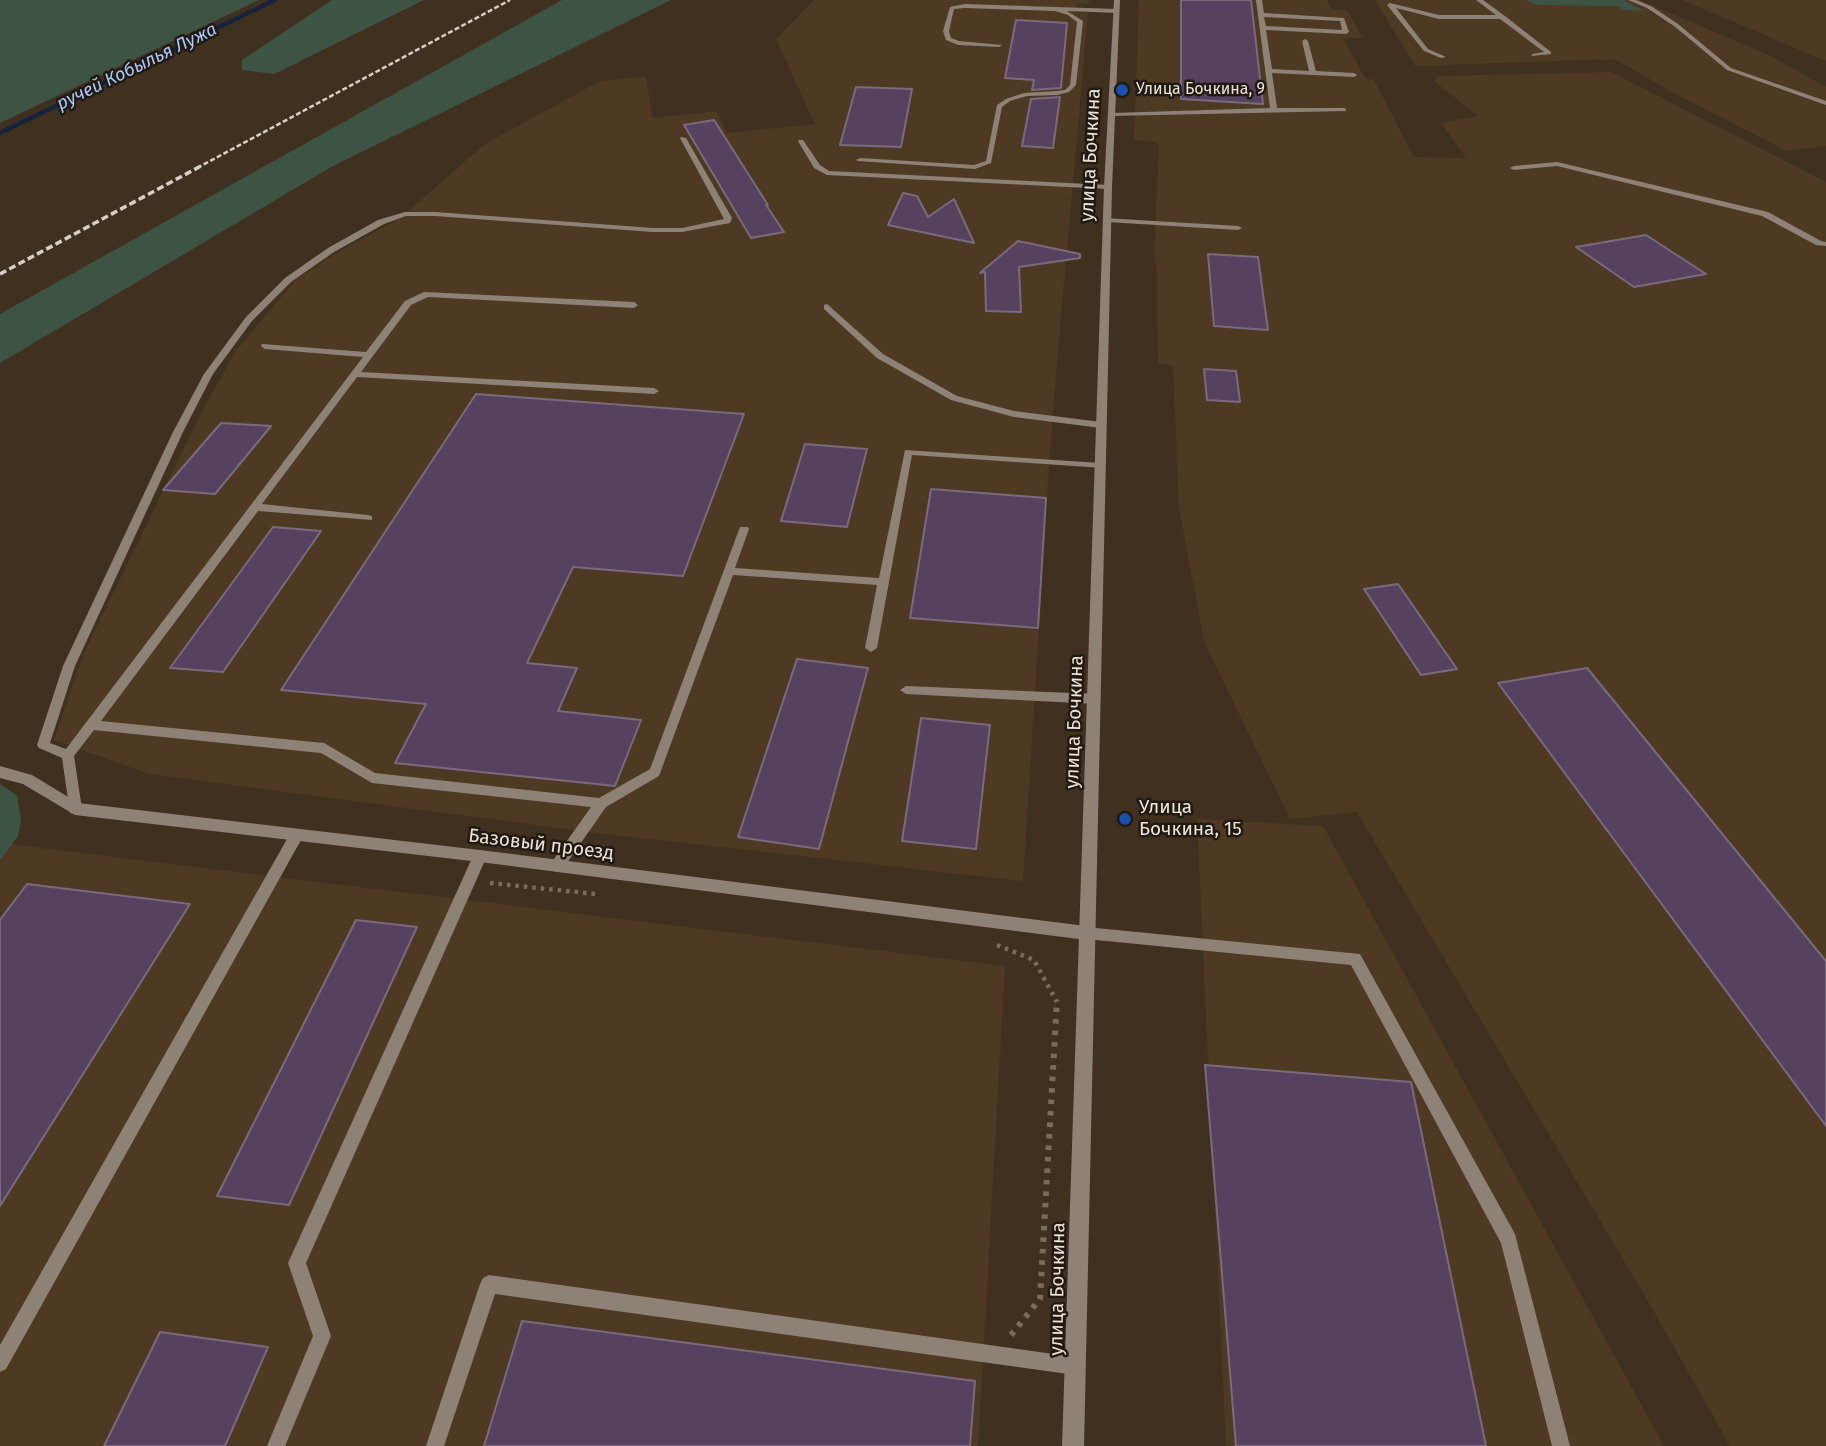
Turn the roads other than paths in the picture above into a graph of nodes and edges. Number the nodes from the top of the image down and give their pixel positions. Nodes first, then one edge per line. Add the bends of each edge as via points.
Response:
1 (1259, 0) edge
2 (1479, 0) edge
3 (1631, 0) edge
4 (965, 3) edge
5 (1388, 3) edge
6 (1117, 6) edge
7 (1056, 9) junction
8 (1261, 15) junction
9 (1503, 18) junction
10 (1263, 28) junction
11 (1305, 41) dead end
12 (999, 45) dead end
13 (1534, 55) dead end
14 (1443, 57) dead end
15 (1269, 71) junction
16 (1313, 73) junction
17 (1354, 75) dead end
18 (1826, 103) edge
19 (1275, 110) junction
20 (1344, 110) dead end
21 (1112, 115) junction
22 (683, 138) dead end
23 (800, 141) dead end
24 (860, 160) dead end
25 (1514, 168) dead end
26 (1108, 187) junction
27 (1107, 220) junction
28 (1238, 228) dead end
29 (1826, 244) edge
30 (634, 305) dead end
31 (827, 307) dead end
32 (265, 346) dead end
33 (369, 355) junction
34 (355, 374) junction
35 (654, 391) dead end
36 (1101, 425) junction
37 (1100, 466) junction
38 (255, 507) junction
39 (368, 518) dead end
40 (744, 529) dead end
41 (730, 571) junction
42 (882, 582) junction
43 (871, 648) dead end
44 (906, 690) dead end
45 (1095, 699) junction
46 (91, 725) junction
47 (68, 755) junction
48 (0, 772) edge
49 (601, 803) junction
50 (75, 809) junction
51 (296, 836) junction
52 (480, 856) junction
53 (556, 866) junction
54 (1086, 933) junction
55 (0, 1363) edge
56 (1075, 1366) junction
57 (276, 1446) edge
58 (435, 1446) edge
59 (1073, 1446) edge
60 (1561, 1446) edge

1 - 8 lane
2 - 9 lane
3 - 18 lane via 1676,25 1729,69
4 - 7 lane
4 - 12 lane via 952,8 948,39
5 - 9 lane via 1430,16
5 - 14 lane via 1426,50
6 - 7 lane
6 - 21 street, улица Бочкина
7 - 24 lane via 1080,22 1073,85 1067,91 1017,97 999,106 989,162 975,167
8 - 10 lane
8 - 10 lane via 1342,19 1346,32
9 - 13 lane via 1549,53
10 - 15 lane
11 - 16 lane
15 - 16 lane
15 - 19 lane
16 - 17 lane
19 - 20 lane
19 - 21 lane
21 - 26 street, улица Бочкина
22 - 47 lane via 727,221 682,230 653,230 405,214 331,250 288,280 249,319 209,374 177,432 69,666 43,745
23 - 26 lane via 817,166 842,176
25 - 29 lane via 1556,164 1765,214
26 - 27 street, улица Бочкина
27 - 28 lane
27 - 36 street, улица Бочкина
30 - 33 lane via 427,294 408,303
31 - 36 lane via 880,356 954,398 1014,414
32 - 33 lane
33 - 34 lane
34 - 35 lane
34 - 38 lane
36 - 37 street, улица Бочкина
37 - 42 lane via 908,452
37 - 45 street, улица Бочкина
38 - 39 lane
38 - 46 lane
40 - 41 lane
41 - 42 lane
41 - 49 lane via 655,772
42 - 43 lane
44 - 45 lane
45 - 54 street, улица Бочкина
46 - 47 lane
46 - 49 lane via 324,748 372,778
47 - 50 lane
48 - 50 street, Базовый проезд via 26,779
49 - 53 lane
50 - 51 street, Базовый проезд
51 - 52 street, Базовый проезд
51 - 55 lane
52 - 53 street, Базовый проезд
52 - 57 lane via 297,1264 322,1336
53 - 54 street, Базовый проезд
54 - 56 street, улица Бочкина
54 - 60 lane via 1355,959 1508,1240
56 - 58 lane via 489,1284
56 - 59 street, улица Бочкина

